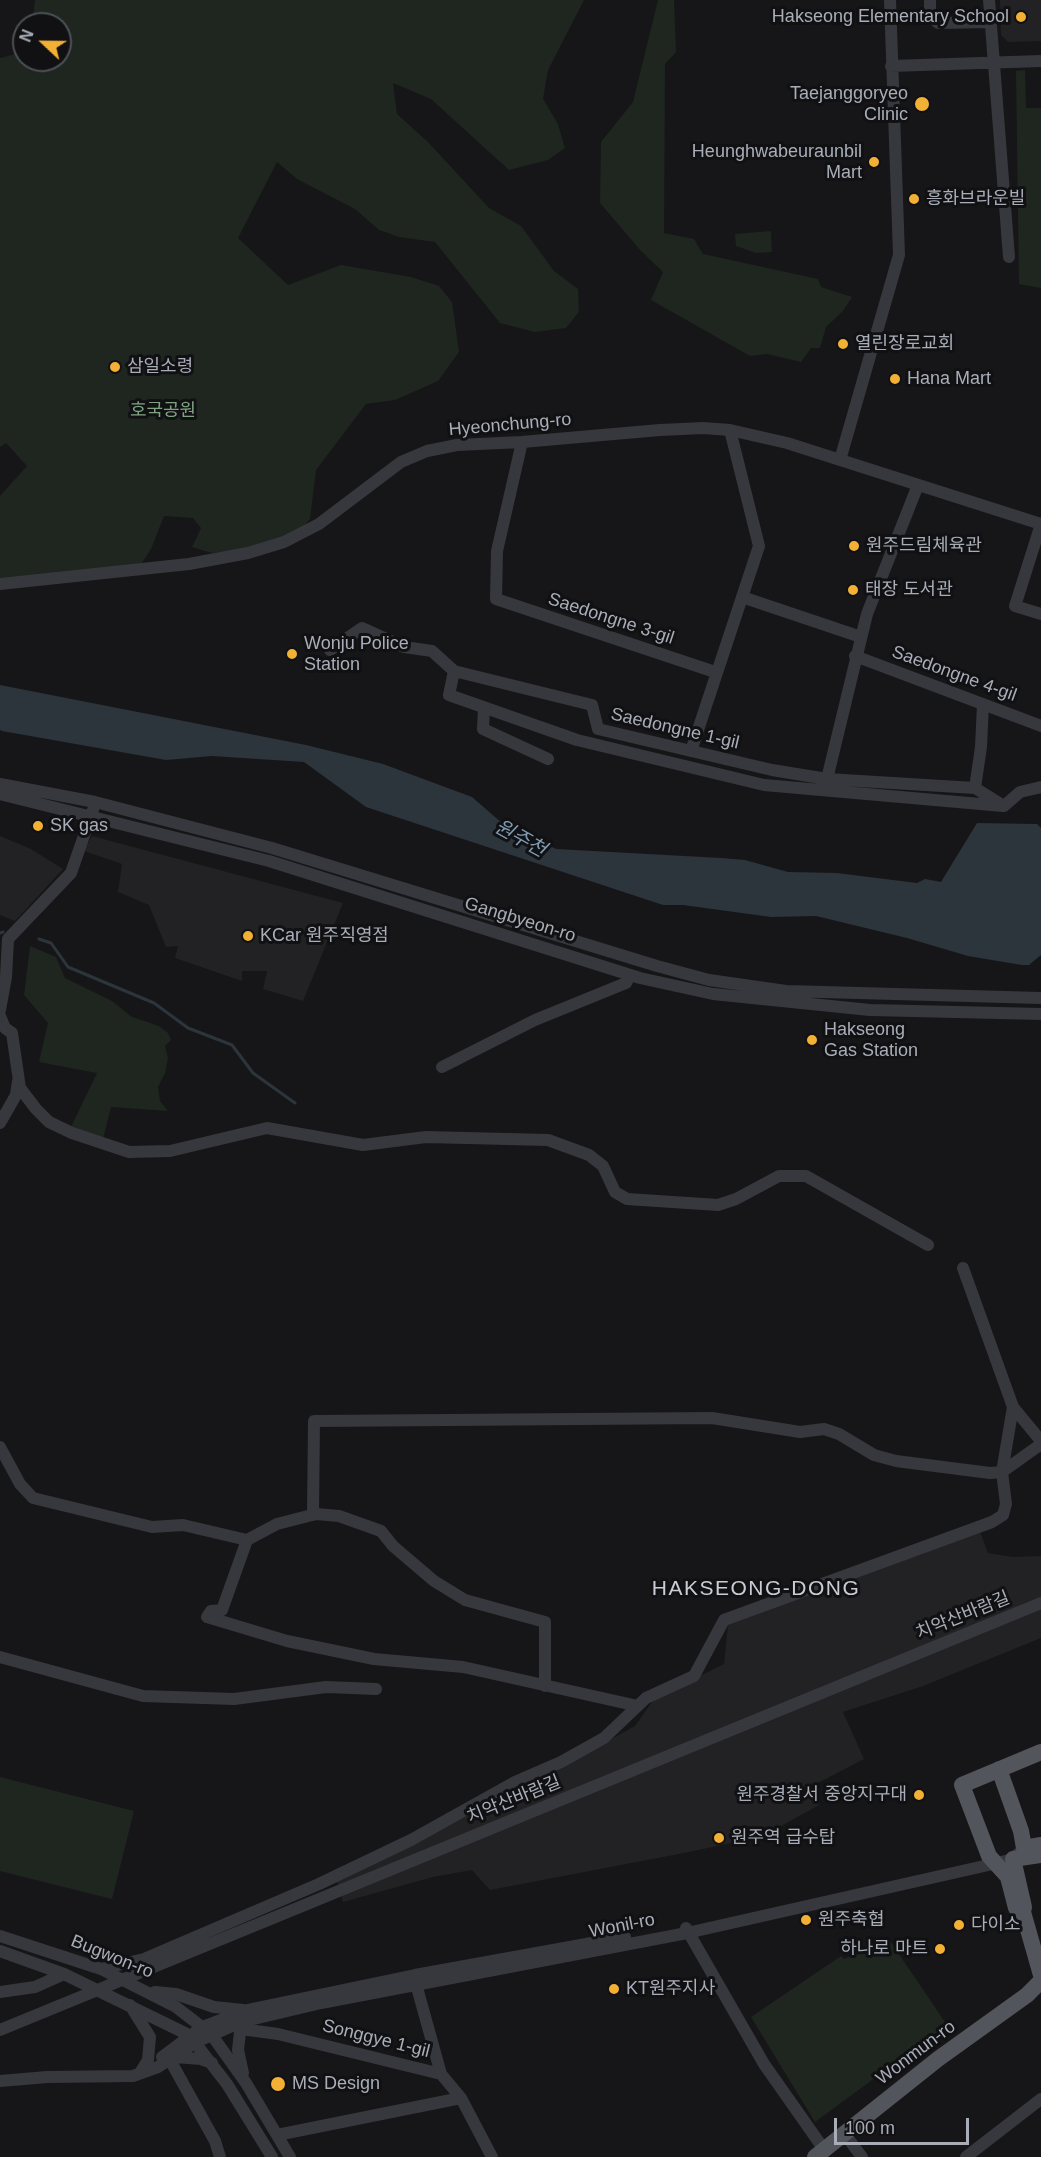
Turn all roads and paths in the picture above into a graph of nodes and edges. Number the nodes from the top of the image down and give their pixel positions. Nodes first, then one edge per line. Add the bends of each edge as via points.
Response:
1 (890, 0) edge
2 (930, 0) edge
3 (989, 0) edge
4 (990, 22) junction
5 (1041, 61) edge
6 (993, 62) junction
7 (891, 66) junction
8 (1009, 257) dead end
9 (729, 430) junction
10 (522, 442) junction
11 (840, 459) junction
12 (918, 484) junction
13 (1041, 524) edge
14 (0, 584) edge
15 (742, 597) junction
16 (1041, 614) edge
17 (861, 637) junction
18 (330, 650) dead end
19 (855, 656) junction
20 (454, 670) junction
21 (716, 672) junction
22 (982, 704) junction
23 (484, 708) junction
24 (1041, 726) edge
25 (691, 751) junction
26 (548, 759) dead end
27 (827, 779) junction
28 (0, 784) edge
29 (1041, 787) edge
30 (975, 788) junction
31 (0, 794) edge
32 (95, 802) junction
33 (1004, 806) junction
34 (91, 817) junction
35 (630, 975) junction
36 (1041, 998) edge
37 (0, 1010) edge
38 (1041, 1014) edge
39 (0, 1016) edge
40 (3, 1028) edge
41 (442, 1067) dead end
42 (19, 1078) junction
43 (0, 1123) edge
44 (928, 1245) dead end
45 (963, 1268) dead end
46 (1013, 1407) junction
47 (1041, 1443) edge
48 (0, 1447) edge
49 (1002, 1472) junction
50 (313, 1515) junction
51 (247, 1540) junction
52 (1041, 1603) edge
53 (0, 1657) edge
54 (545, 1686) junction
55 (376, 1689) dead end
56 (638, 1706) junction
57 (1041, 1752) edge
58 (999, 1769) junction
59 (1041, 1845) edge
60 (1018, 1853) junction
61 (1041, 1855) edge
62 (991, 1860) junction
63 (1023, 1912) junction
64 (686, 1930) junction
65 (0, 1936) edge
66 (0, 1951) edge
67 (101, 1969) junction
68 (64, 1974) junction
69 (1041, 1975) edge
70 (1041, 1980) edge
71 (416, 1984) junction
72 (149, 1991) junction
73 (0, 1992) edge
74 (130, 2004) junction
75 (243, 2020) junction
76 (0, 2030) edge
77 (207, 2030) junction
78 (192, 2038) junction
79 (173, 2058) junction
80 (212, 2063) junction
81 (137, 2074) junction
82 (441, 2074) junction
83 (0, 2081) edge
84 (246, 2083) junction
85 (461, 2098) junction
86 (1041, 2099) edge
87 (844, 2133) junction
88 (277, 2135) junction
89 (819, 2152) edge
90 (220, 2157) edge
91 (272, 2157) edge
92 (290, 2157) edge
93 (492, 2157) edge
94 (862, 2157) edge
95 (966, 2157) edge

1 - 7 street
2 - 4 street via 930,16 938,23
3 - 4 street
4 - 6 street
5 - 6 street
6 - 7 street
6 - 8 street
7 - 11 street via 899,255
9 - 10 street, Hyeonchung-ro via 660,430
9 - 11 street, Hyeonchung-ro
9 - 15 street via 759,546
10 - 14 street, Hyeonchung-ro via 457,445 427,451 392,468 319,524 284,542 248,553 189,564
10 - 21 street, Saedongne 3-gil via 497,551 496,599
11 - 12 street, Hyeonchung-ro
12 - 13 street, Hyeonchung-ro
12 - 17 street
13 - 16 street, Hyeonchung-ro via 1015,606
15 - 17 street
15 - 21 street
17 - 19 street
18 - 20 street, Saedongne 1-gil via 362,628 404,647 432,651
19 - 22 street, Saedongne 4-gil
19 - 27 street
20 - 23 street via 449,695
20 - 25 street, Saedongne 1-gil via 592,705 598,729
21 - 25 street
22 - 24 street, Saedongne 4-gil
22 - 30 street
23 - 26 street via 483,729
23 - 33 street via 577,740 764,785
25 - 27 street, Saedongne 1-gil
27 - 30 street, Saedongne 1-gil
28 - 32 street, Gangbyeon-ro
29 - 33 street via 1020,792
30 - 33 street, Saedongne 1-gil
31 - 34 street, Gangbyeon-ro
32 - 34 street
32 - 36 street, Gangbyeon-ro via 272,848 708,980 786,990
34 - 35 street, Gangbyeon-ro via 269,861
34 - 37 street via 71,873 8,939
35 - 38 street, Gangbyeon-ro via 713,994 789,1004
35 - 41 street via 626,983 535,1020
39 - 40 street
40 - 42 street via 12,1033
42 - 43 street via 16,1095
42 - 44 street via 20,1088 49,1122 129,1152 170,1151 267,1128 363,1145 426,1137 548,1140 589,1155 603,1167 615,1192 627,1199 718,1205 779,1176 806,1176
45 - 46 street
46 - 47 street
46 - 49 street
47 - 49 street
48 - 51 street via 20,1484 33,1498 152,1527 191,1526
49 - 50 street via 896,1461 874,1455 824,1429 800,1432 712,1418 314,1420
49 - 56 street via 1006,1504 1003,1515 724,1620 694,1676 646,1698
50 - 51 street via 277,1524
50 - 54 street via 339,1516 381,1531 434,1581 465,1600 545,1622
51 - 54 street via 222,1610 211,1611 207,1617 287,1641 352,1654 463,1667
52 - 76 street, 치악산바람길
53 - 55 street via 143,1696 234,1698 326,1687
54 - 56 street
56 - 67 street via 604,1738 411,1840 144,1959
57 - 58 main road
58 - 60 main road via 1021,1831
58 - 62 main road via 962,1785
59 - 60 main road
60 - 61 main road
60 - 62 street
60 - 63 main road
62 - 63 main road via 1008,1877 1016,1908
62 - 64 street, Wonil-ro
62 - 64 street, Wonil-ro via 962,1863
63 - 69 main road
64 - 71 street, Wonil-ro
64 - 75 street, Wonil-ro via 415,1975
64 - 89 street
65 - 67 street, Bugwon-ro
66 - 68 street, Bugwon-ro
67 - 72 street, Bugwon-ro
68 - 73 street via 35,1987
68 - 74 street, Bugwon-ro
70 - 87 main road, Wonmun-ro via 1027,1995
71 - 75 street, Wonil-ro
71 - 82 street
72 - 75 street via 176,1994
72 - 77 street, Bugwon-ro
74 - 78 street, Bugwon-ro
74 - 81 street via 150,2037 148,2060
75 - 77 street, Wonil-ro
75 - 82 street, Songgye 1-gil via 278,2034
75 - 84 street via 238,2050
77 - 78 street, Wonil-ro
77 - 84 street, Bugwon-ro
78 - 79 street
78 - 80 street, Bugwon-ro
78 - 81 street
79 - 80 street
79 - 81 street
79 - 90 street
80 - 91 street, Bugwon-ro
81 - 83 street
82 - 85 street, Songgye 1-gil
84 - 88 street, Bugwon-ro
85 - 88 street
85 - 93 street, Songgye 1-gil
86 - 95 street
87 - 89 main road, Wonmun-ro
87 - 94 street
88 - 92 street, Bugwon-ro

